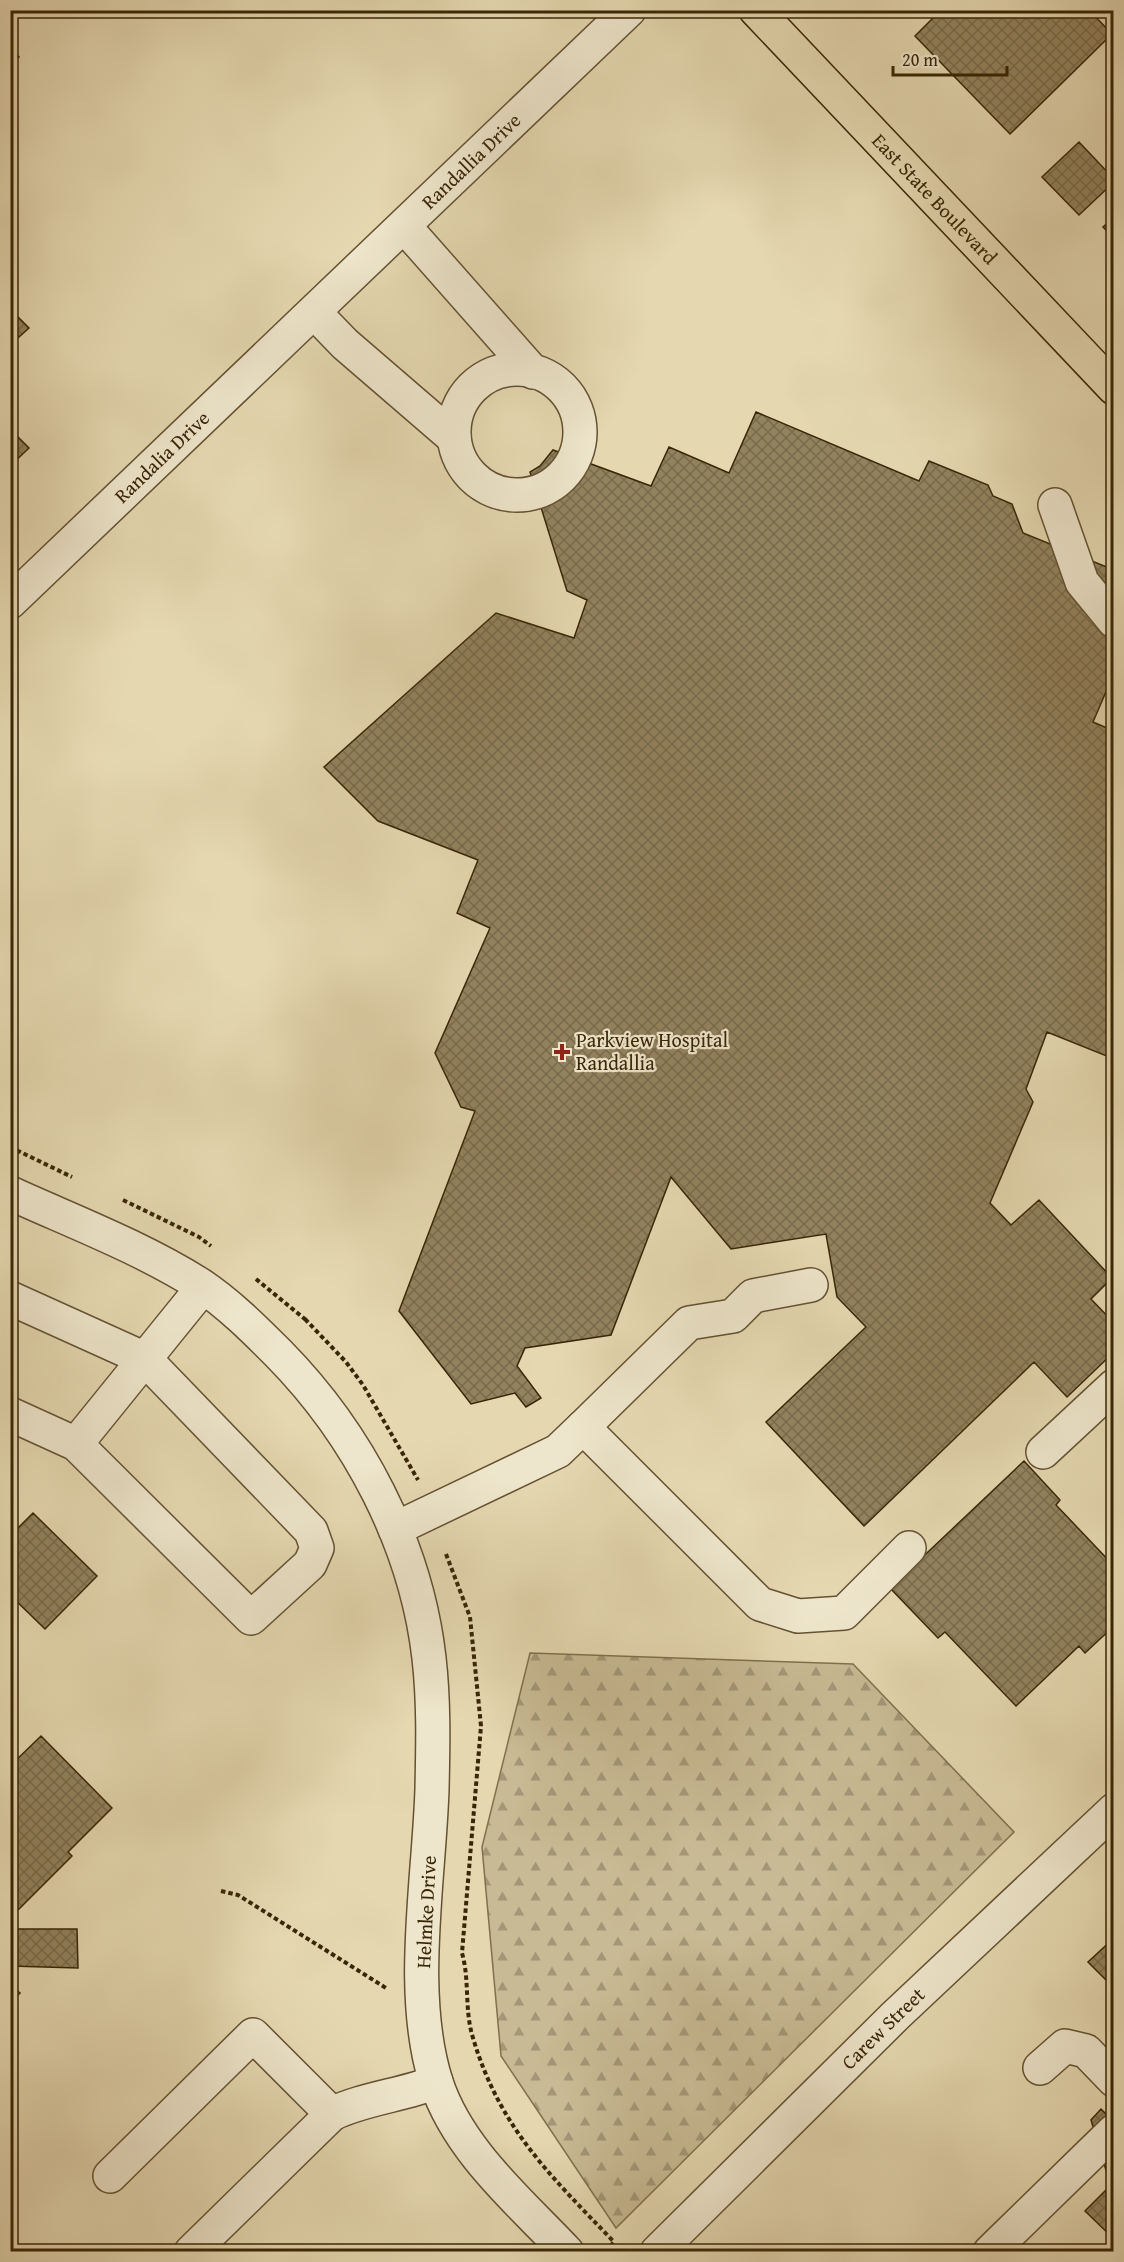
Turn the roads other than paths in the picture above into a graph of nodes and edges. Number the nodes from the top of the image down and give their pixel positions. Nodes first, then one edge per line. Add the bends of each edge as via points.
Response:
1 (628, 10) edge
2 (756, 10) edge
3 (404, 226) junction
4 (314, 312) junction
5 (533, 372) junction
6 (1113, 388) edge
7 (454, 438) junction
8 (1055, 504) dead end
9 (10, 602) edge
10 (1113, 621) edge
11 (10, 1193) edge
12 (812, 1285) dead end
13 (203, 1287) junction
14 (10, 1298) edge
15 (145, 1359) junction
16 (1113, 1386) edge
17 (10, 1414) edge
18 (582, 1427) junction
19 (76, 1444) junction
20 (1043, 1452) dead end
21 (395, 1529) junction
22 (909, 1548) dead end
23 (1113, 1810) edge
24 (1040, 2068) dead end
25 (1113, 2080) edge
26 (436, 2082) junction
27 (332, 2114) junction
28 (1113, 2130) edge
29 (110, 2176) dead end
30 (191, 2252) edge
31 (567, 2252) edge
32 (657, 2252) edge
33 (990, 2252) edge

1 - 3 street, Randallia Drive
2 - 6 main road, East State Boulevard
3 - 4 street, Randallia Drive
3 - 5 street
4 - 7 street via 345,344
4 - 9 street, Randalia Drive
5 - 7 street via 516,369 483,379 460,404
5 - 7 street via 566,393 580,429 578,448 557,481 522,495 489,489 469,474
8 - 10 street via 1082,582
11 - 13 street, Helmke Drive via 132,1248
12 - 18 street via 753,1296 733,1316 689,1323
13 - 15 street
13 - 21 street, Helmke Drive via 253,1328 297,1372 337,1421 370,1476
14 - 15 street
15 - 19 street
15 - 19 street via 311,1531 317,1548 310,1564 251,1618
16 - 20 street
17 - 19 street
18 - 21 street via 558,1451
18 - 22 street via 760,1604 798,1616 844,1613
21 - 26 street, Helmke Drive via 415,1593 428,1655 434,1723 423,1997
23 - 32 street, Carew Street via 895,2016
24 - 25 street via 1065,2046 1086,2050
26 - 27 street
26 - 31 street, Helmke Drive via 470,2147
27 - 29 street via 253,2035
27 - 30 street
28 - 33 street

